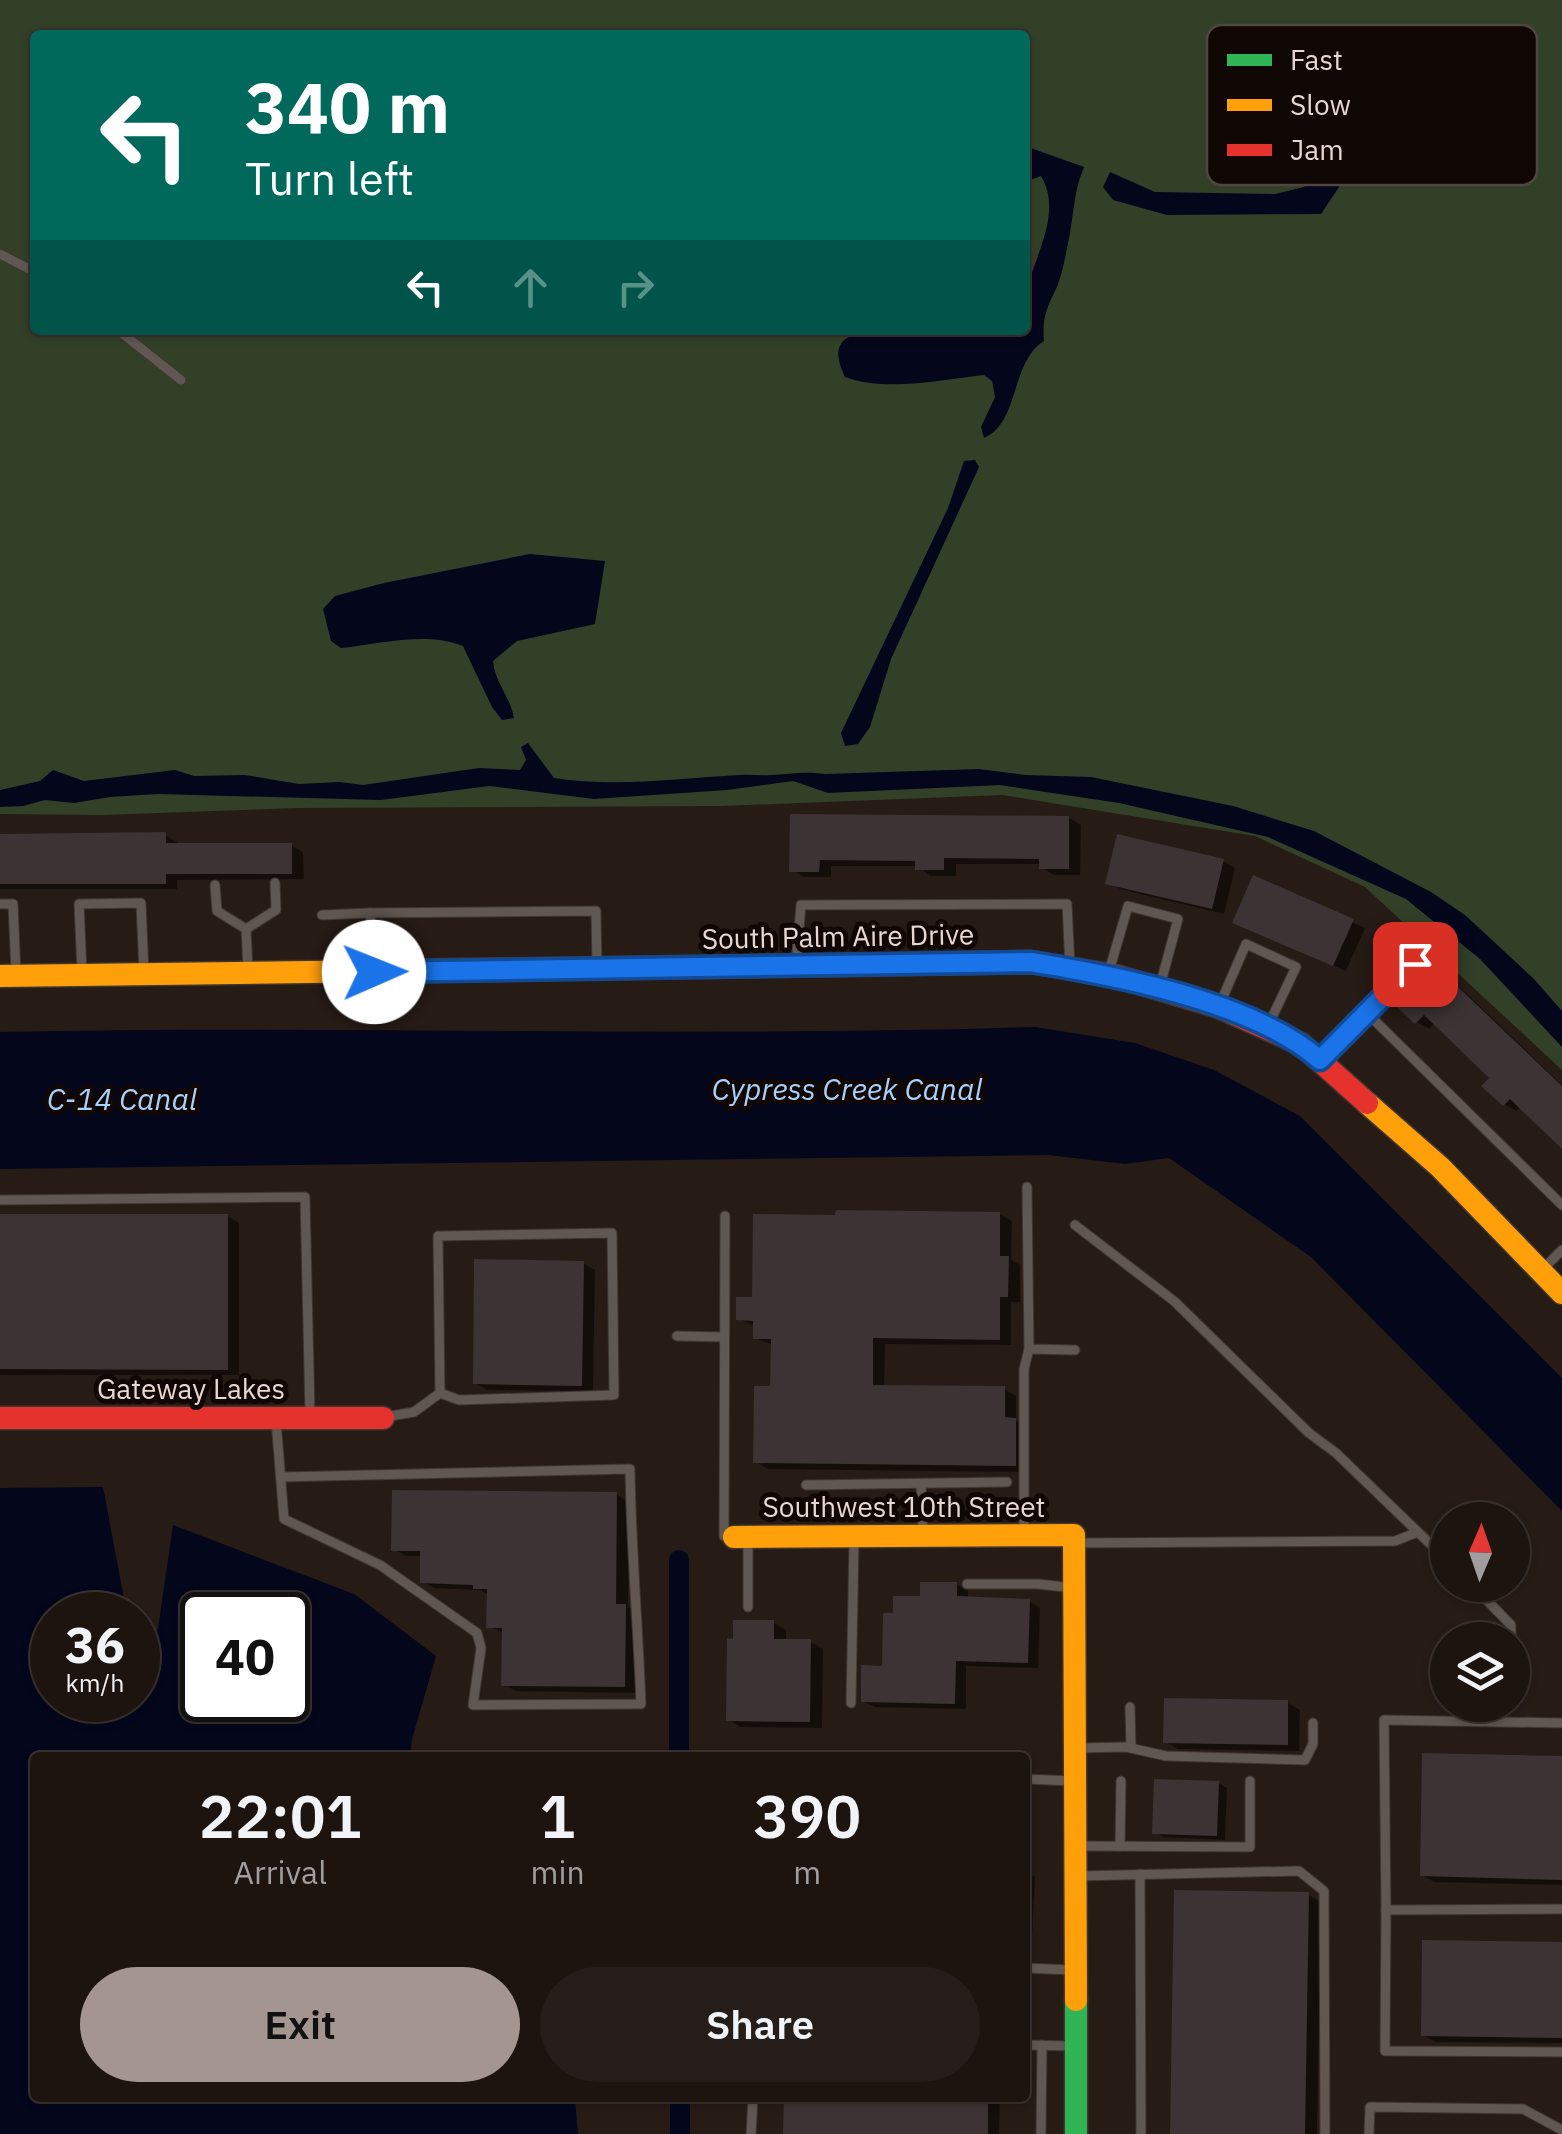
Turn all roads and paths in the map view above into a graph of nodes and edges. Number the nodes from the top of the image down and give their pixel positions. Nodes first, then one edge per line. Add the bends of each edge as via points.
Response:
1 (0, 254) edge
2 (30, 269) edge
3 (124, 335) edge
4 (181, 380) dead end
5 (275, 883) dead end
6 (215, 885) dead end
7 (0, 904) edge
8 (370, 913) junction
9 (322, 915) dead end
10 (246, 929) junction
11 (1415, 964) dead end
12 (796, 967) junction
13 (597, 969) junction
14 (1070, 969) junction
15 (374, 972) junction
16 (248, 973) junction
17 (82, 974) junction
18 (144, 974) junction
19 (1108, 975) junction
20 (8, 976) edge
21 (1160, 989) junction
22 (1219, 1006) junction
23 (1367, 1013) junction
24 (1267, 1028) junction
25 (1320, 1060) junction
26 (1027, 1187) dead end
27 (0, 1200) edge
28 (1562, 1206) edge
29 (725, 1216) dead end
30 (1075, 1225) dead end
31 (1562, 1250) edge
32 (1540, 1271) junction
33 (1562, 1293) edge
34 (677, 1336) dead end
35 (724, 1336) junction
36 (1029, 1349) junction
37 (1075, 1350) dead end
38 (440, 1394) junction
39 (0, 1418) edge
40 (276, 1418) junction
41 (310, 1418) junction
42 (383, 1418) joint
43 (281, 1476) junction
44 (1008, 1482) dead end
45 (806, 1485) dead end
46 (922, 1485) junction
47 (1418, 1532) junction
48 (735, 1536) junction
49 (1024, 1536) junction
50 (854, 1537) junction
51 (923, 1538) junction
52 (1074, 1539) junction
53 (1430, 1544) edge
54 (967, 1584) dead end
55 (1074, 1588) junction
56 (1489, 1602) edge
57 (748, 1607) dead end
58 (1508, 1622) edge
59 (851, 1703) dead end
60 (1130, 1707) dead end
61 (1562, 1723) edge
62 (1313, 1724) dead end
63 (1075, 1748) junction
64 (1130, 1748) junction
65 (1030, 1780) edge
66 (1076, 1780) junction
67 (1121, 1781) dead end
68 (1250, 1782) dead end
69 (1076, 1846) junction
70 (1120, 1846) junction
71 (1140, 1874) junction
72 (1076, 1876) junction
73 (1562, 1909) edge
74 (1386, 1910) junction
75 (1030, 1968) edge
76 (1076, 1970) junction
77 (1030, 2045) edge
78 (1042, 2046) junction
79 (1076, 2046) junction
80 (1562, 2052) edge
81 (753, 2102) edge
82 (1562, 2130) edge
83 (750, 2134) edge
84 (1040, 2134) edge
85 (1076, 2134) edge
86 (1141, 2134) edge
87 (1325, 2134) edge
88 (1369, 2134) edge

1 - 2 lane
3 - 4 lane
5 - 10 lane via 276,910
6 - 10 lane via 217,911
7 - 20 lane via 13,904
8 - 9 lane
8 - 13 lane via 596,911
8 - 15 lane
10 - 16 lane
11 - 23 lane
12 - 13 street, South Palm Aire Drive
12 - 14 street, South Palm Aire Drive via 1031,962
12 - 14 lane via 800,905 1067,904
13 - 15 street, South Palm Aire Drive
14 - 19 street, South Palm Aire Drive
15 - 16 street, South Palm Aire Drive
16 - 18 street, South Palm Aire Drive
17 - 18 street, South Palm Aire Drive
17 - 18 lane via 79,904 141,903
17 - 20 street, South Palm Aire Drive
19 - 21 street, South Palm Aire Drive
19 - 21 lane via 1128,906 1178,918
21 - 22 street, South Palm Aire Drive
22 - 24 street, South Palm Aire Drive
22 - 24 lane via 1246,944 1296,967
23 - 25 lane
23 - 28 lane
24 - 25 street, South Palm Aire Drive
25 - 32 street, South Palm Aire Drive via 1440,1167
26 - 36 lane
27 - 41 lane via 305,1198
29 - 35 lane
30 - 47 lane via 1174,1302
31 - 32 lane
32 - 33 street, South Palm Aire Drive
34 - 35 lane
35 - 48 lane
36 - 37 lane
36 - 49 lane
38 - 38 lane via 438,1236 612,1233 614,1396 458,1400
38 - 42 lane via 414,1412
39 - 40 street, Gateway Lakes
40 - 41 street, Gateway Lakes
40 - 43 lane
41 - 42 street, Gateway Lakes
43 - 43 lane via 284,1519 380,1565 477,1633 473,1704 641,1704 630,1468
44 - 46 lane
45 - 46 lane
46 - 51 lane
47 - 52 lane via 1395,1541
47 - 53 lane
48 - 50 street, Southwest 10th Street
48 - 57 lane
49 - 51 street, Southwest 10th Street
49 - 52 street, Southwest 10th Street
50 - 51 street, Southwest 10th Street
50 - 59 lane
52 - 55 street
54 - 55 lane
55 - 63 street
56 - 58 lane
60 - 64 lane
61 - 74 lane via 1384,1720
62 - 64 lane via 1304,1760 1166,1756
63 - 64 lane
63 - 66 street
65 - 66 lane
66 - 69 street
67 - 70 lane
68 - 70 lane via 1250,1846
69 - 70 lane
69 - 72 street
71 - 72 lane
71 - 86 lane
71 - 87 lane via 1299,1871 1324,1891
72 - 76 street
73 - 74 lane
74 - 80 lane via 1385,2050
75 - 76 lane
76 - 79 street
77 - 78 lane
78 - 79 lane
78 - 84 lane
79 - 85 street
81 - 83 lane
82 - 88 lane via 1523,2109 1370,2108

